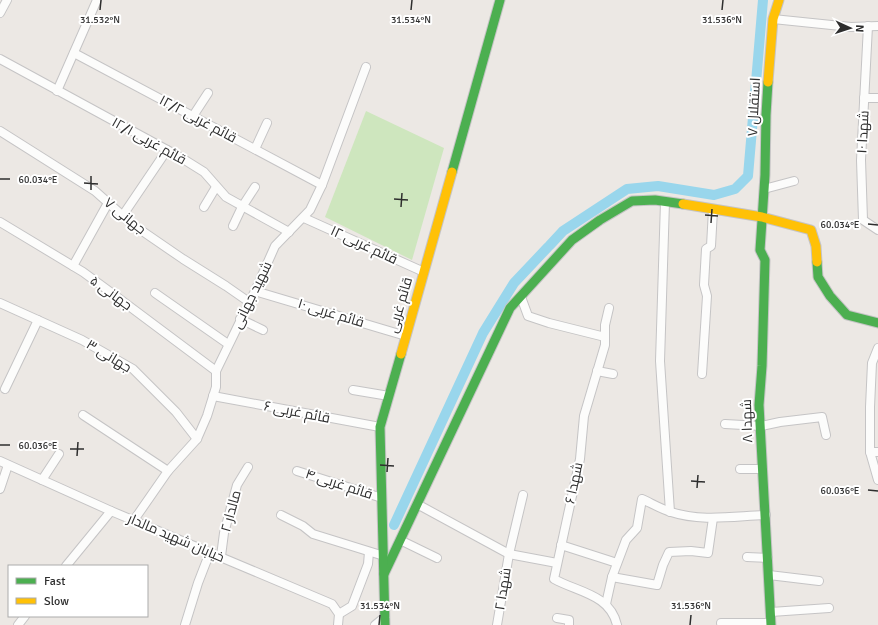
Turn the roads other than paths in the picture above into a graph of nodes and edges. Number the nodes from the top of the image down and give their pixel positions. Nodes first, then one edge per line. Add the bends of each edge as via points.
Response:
1 (7, 0) edge
2 (97, 0) edge
3 (500, 0) edge
4 (779, 0) edge
5 (0, 13) edge
6 (773, 20) junction
7 (868, 26) junction
8 (878, 26) edge
9 (74, 53) junction
10 (0, 60) edge
11 (366, 67) dead end
12 (57, 91) junction
13 (208, 93) dead end
14 (864, 98) junction
15 (878, 98) edge
16 (193, 116) junction
17 (267, 123) dead end
18 (2, 132) edge
19 (0, 142) edge
20 (255, 149) junction
21 (168, 150) junction
22 (794, 181) dead end
23 (322, 185) junction
24 (216, 187) junction
25 (255, 188) dead end
26 (764, 189) junction
27 (665, 202) junction
28 (108, 203) junction
29 (204, 207) dead end
30 (242, 207) junction
31 (713, 210) junction
32 (122, 215) junction
33 (762, 217) junction
34 (304, 218) junction
35 (0, 222) edge
36 (233, 226) dead end
37 (878, 230) edge
38 (290, 232) junction
39 (73, 266) junction
40 (424, 272) junction
41 (255, 291) junction
42 (155, 293) dead end
43 (521, 297) junction
44 (249, 302) junction
45 (0, 303) edge
46 (609, 308) dead end
47 (240, 319) junction
48 (38, 320) junction
49 (878, 323) edge
50 (263, 330) dead end
51 (406, 336) junction
52 (605, 337) junction
53 (228, 344) junction
54 (878, 348) edge
55 (216, 371) junction
56 (597, 371) junction
57 (613, 374) dead end
58 (702, 374) dead end
59 (5, 389) dead end
60 (353, 390) dead end
61 (213, 396) junction
62 (389, 396) junction
63 (83, 415) dead end
64 (725, 424) dead end
65 (760, 426) junction
66 (380, 427) junction
67 (826, 435) dead end
68 (196, 439) junction
69 (874, 452) edge
70 (59, 454) dead end
71 (0, 461) edge
72 (8, 465) junction
73 (248, 467) dead end
74 (740, 469) dead end
75 (763, 470) junction
76 (168, 471) junction
77 (297, 471) dead end
78 (42, 480) junction
79 (878, 480) edge
80 (0, 489) edge
81 (524, 495) dead end
82 (382, 498) junction
83 (417, 504) junction
84 (111, 511) junction
85 (670, 512) junction
86 (766, 514) junction
87 (282, 515) dead end
88 (713, 518) junction
89 (134, 520) junction
90 (400, 540) junction
91 (561, 546) junction
92 (210, 552) junction
93 (368, 552) junction
94 (509, 554) junction
95 (221, 556) junction
96 (384, 556) junction
97 (746, 557) dead end
98 (437, 558) dead end
99 (768, 558) junction
100 (557, 563) junction
101 (617, 563) junction
102 (67, 565) edge
103 (384, 574) junction
104 (769, 575) junction
105 (612, 577) junction
106 (819, 581) dead end
107 (606, 604) junction
108 (829, 608) dead end
109 (770, 612) junction
110 (339, 614) junction
111 (24, 617) edge
112 (557, 618) dead end
113 (385, 621) edge
114 (721, 623) dead end
115 (771, 624) edge
116 (18, 625) edge
117 (185, 625) edge
118 (338, 625) edge
119 (375, 625) edge
120 (497, 625) edge
121 (569, 625) edge
122 (617, 625) edge

1 - 5 street
2 - 9 street
3 - 40 street, قائم غربی
4 - 6 street, استقلال ۷
6 - 7 street via 851,27
6 - 26 street, استقلال ۷
7 - 8 street
7 - 14 street, شهدا ۱۰
9 - 12 street
9 - 16 street, قائم غربی ۱۲/۲
10 - 12 street, قائم غربی ۱۲/۱
11 - 23 street, شهید جهانی
12 - 21 street, قائم غربی ۱۲/۱
13 - 16 street
14 - 15 street
14 - 37 street, شهدا ۱۰ via 861,160 863,220
16 - 20 street, قائم غربی ۱۲/۲
17 - 20 street
18 - 19 street
18 - 28 street, جهانی ۷ via 95,191
20 - 23 street, قائم غربی ۱۲/۲
21 - 24 street, قائم غربی ۱۲/۱ via 204,172
21 - 32 street
22 - 26 street
23 - 34 street, شهید جهانی
24 - 29 street
24 - 30 street, قائم غربی ۱۲/۱
25 - 30 street
26 - 33 street, استقلال ۷
27 - 31 street
27 - 43 street via 632,201 600,220 572,240
27 - 85 street via 660,361
28 - 32 street, جهانی ۷
28 - 39 street
30 - 36 street
30 - 38 street, قائم غربی ۱۲/۱
31 - 33 street
31 - 58 street via 711,246 706,250 704,285 708,296
32 - 44 street, جهانی ۷
33 - 49 street via 811,230 816,246 818,277 830,296 847,315
33 - 65 street, شهدا ۸ via 760,250 765,260
34 - 38 street, شهید جهانی
34 - 40 street, قائم غربی ۱۲
35 - 39 street, جهانی ۵
38 - 41 street, شهید جهانی via 275,246
39 - 55 street, جهانی ۵
40 - 51 street, قائم غربی
41 - 44 street, شهید جهانی
41 - 51 street, قائم غربی ۱۰
42 - 53 street
43 - 52 street via 528,316 549,324
43 - 83 street via 510,308
44 - 47 street, شهید جهانی
45 - 48 street, جهانی ۳
46 - 52 street, شهدا ۶
47 - 50 street
47 - 53 street, شهید جهانی
48 - 59 street
48 - 68 street, جهانی ۳ via 82,340 133,369 176,412
51 - 62 street, قائم غربی
52 - 56 street, شهدا ۶
53 - 55 street, شهید جهانی
54 - 69 street via 872,363 870,407
55 - 61 street, شهید جهانی
56 - 57 street
56 - 91 street, شهدا ۶ via 584,416 580,459
60 - 62 street
61 - 66 street, قائم غربی ۶
61 - 68 street, شهید جهانی
62 - 66 street, قائم غربی
63 - 76 street
64 - 65 street
65 - 67 street via 822,417
65 - 75 street, شهدا ۸
66 - 82 street, قائم غربی
68 - 76 street, شهید جهانی
69 - 79 street
70 - 78 street
71 - 72 street, خیابان شهید مالدار
72 - 78 street, خیابان شهید مالدار
72 - 80 street
73 - 95 street, مالدار ۲ via 237,485 224,533
74 - 75 street
75 - 86 street, شهدا ۸
76 - 89 street, شهید جهانی
77 - 82 street, قائم غربی ۴
78 - 84 street, خیابان شهید مالدار
81 - 94 street, شهدا ۲
82 - 96 street, قائم غربی
83 - 90 street
83 - 94 street
84 - 89 street, خیابان شهید مالدار
84 - 102 street
85 - 88 street
85 - 101 street via 642,499 636,528 626,540
86 - 88 street
86 - 99 street, شهدا ۸
87 - 93 street via 313,534
88 - 105 street via 708,553 669,552 657,585
89 - 92 street, خیابان شهید مالدار
90 - 98 street
90 - 103 street
91 - 100 street, شهدا ۶
91 - 101 street
92 - 95 street, خیابان شهید مالدار
92 - 117 street
93 - 96 street
93 - 110 street via 368,564 352,606
94 - 100 street
94 - 120 street, شهدا ۲
95 - 110 street, خیابان شهید مالدار via 332,604
96 - 103 street, قائم غربی
97 - 99 street
99 - 104 street, شهدا ۸
100 - 107 street, شهدا ۶ via 554,579 591,594
101 - 105 street
103 - 113 street, قائم غربی
104 - 106 street
104 - 109 street, شهدا ۸
105 - 107 street
107 - 122 street
108 - 109 street
109 - 115 street, شهدا ۸
110 - 118 street
111 - 116 street
112 - 121 street via 569,620
113 - 119 street
114 - 115 street

